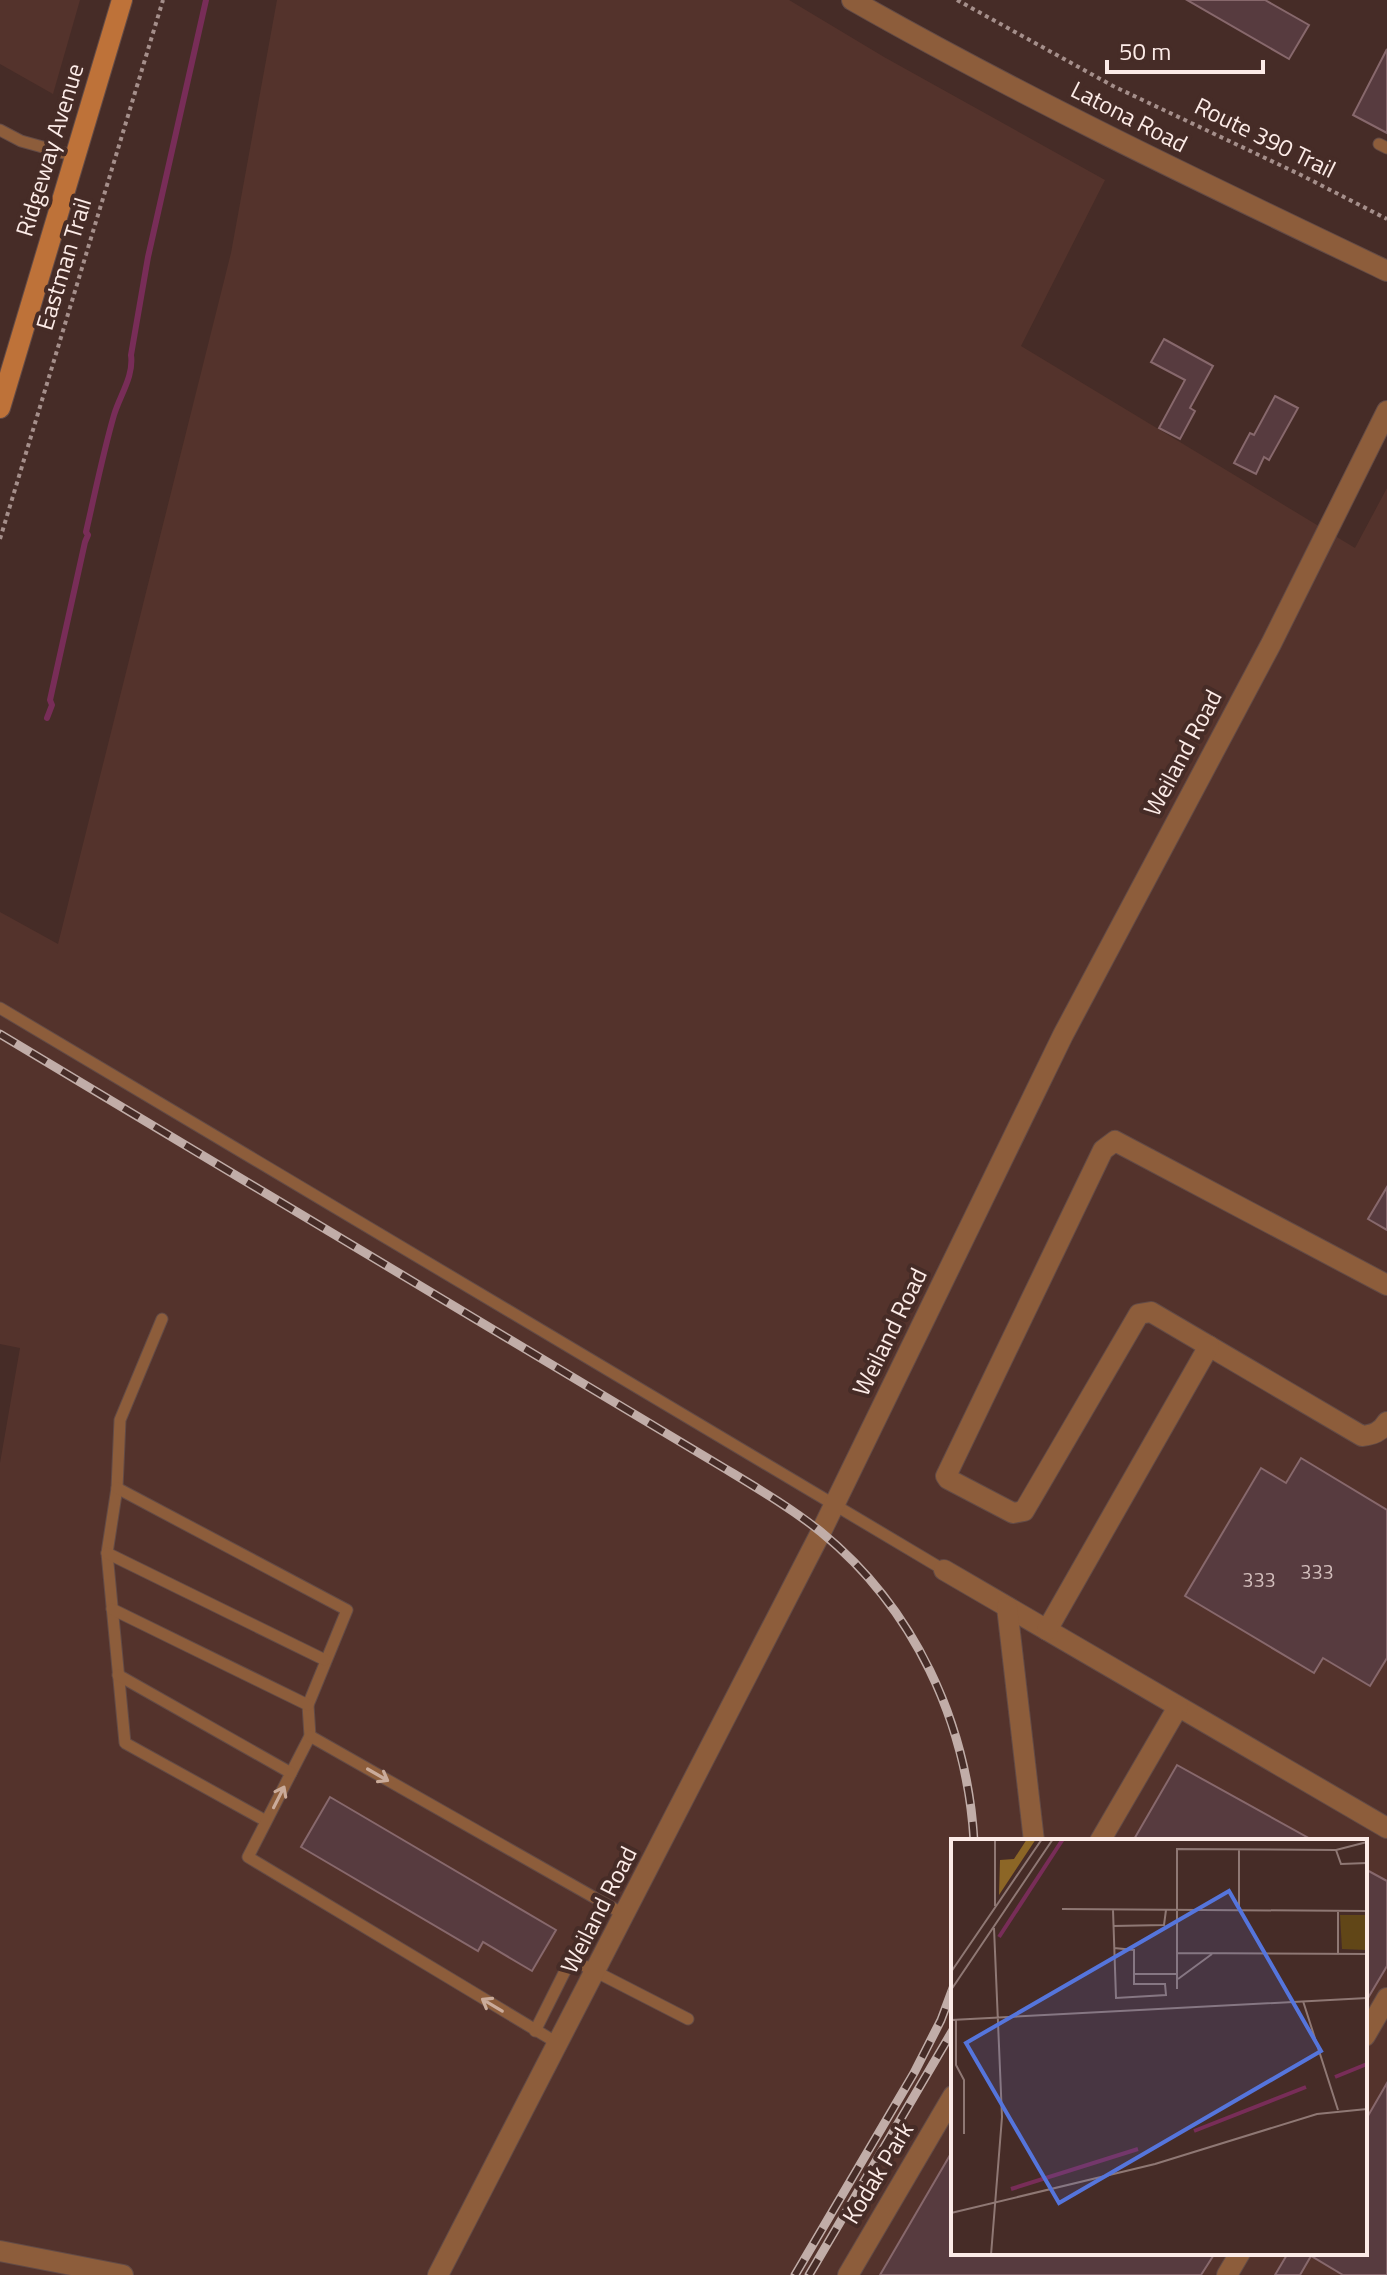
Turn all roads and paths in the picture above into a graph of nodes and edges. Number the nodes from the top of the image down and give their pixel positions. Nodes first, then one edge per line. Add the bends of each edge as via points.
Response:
1 (122, 0) edge
2 (163, 0) edge
3 (852, 0) edge
4 (957, 0) edge
5 (0, 130) edge
6 (75, 156) junction
7 (1387, 219) edge
8 (1387, 271) edge
9 (0, 408) edge
10 (1387, 411) edge
11 (0, 539) edge
12 (0, 1008) edge
13 (1387, 1285) edge
14 (162, 1319) dead end
15 (1209, 1346) junction
16 (1387, 1422) edge
17 (117, 1488) junction
18 (834, 1505) junction
19 (107, 1553) junction
20 (944, 1570) joint
21 (1007, 1607) junction
22 (112, 1609) junction
23 (1047, 1630) junction
24 (325, 1660) junction
25 (118, 1675) junction
26 (308, 1705) junction
27 (1178, 1707) junction
28 (310, 1736) junction
29 (291, 1773) junction
30 (266, 1821) junction
31 (1387, 1828) edge
32 (1034, 1839) edge
33 (1101, 1839) edge
34 (625, 1915) junction
35 (596, 1973) junction
36 (1387, 1998) edge
37 (688, 2019) dead end
38 (535, 2031) junction
39 (1367, 2033) edge
40 (559, 2044) junction
41 (951, 2099) edge
42 (0, 2251) edge
43 (1239, 2255) edge
44 (123, 2275) edge
45 (438, 2275) edge
46 (848, 2275) edge
47 (1227, 2275) edge

1 - 6 main road, Ridgeway Avenue
2 - 11 path, Eastman Trail
3 - 8 street, Latona Road via 1069,117
4 - 7 path, Route 390 Trail via 1113,86
5 - 6 lane
6 - 9 main road, Ridgeway Avenue
10 - 18 street, Weiland Road via 1271,644 1063,1035
12 - 18 lane
13 - 15 street via 1115,1141 1103,1150 946,1476 1013,1513 1024,1511 1139,1314 1151,1312
14 - 17 lane via 120,1420
15 - 16 street via 1362,1436 1383,1429
15 - 23 street
17 - 19 lane
17 - 24 lane via 347,1610
18 - 20 lane
18 - 34 street, Weiland Road
19 - 22 lane
19 - 24 lane
20 - 21 street
21 - 23 street
21 - 32 street
22 - 25 lane
22 - 26 lane
23 - 27 street
24 - 26 lane
25 - 29 lane
25 - 30 lane via 125,1743
26 - 28 lane
27 - 31 street
27 - 33 street
28 - 29 lane
28 -> 34 lane
30 -> 29 lane
38 -> 30 lane via 248,1857
34 - 35 street, Weiland Road
35 - 37 lane
35 - 38 lane via 571,1959
35 - 40 street, Weiland Road
36 - 39 street
38 - 40 lane
40 - 45 street, Weiland Road
41 - 46 street, Kodak Park
42 - 44 street
43 - 47 street

